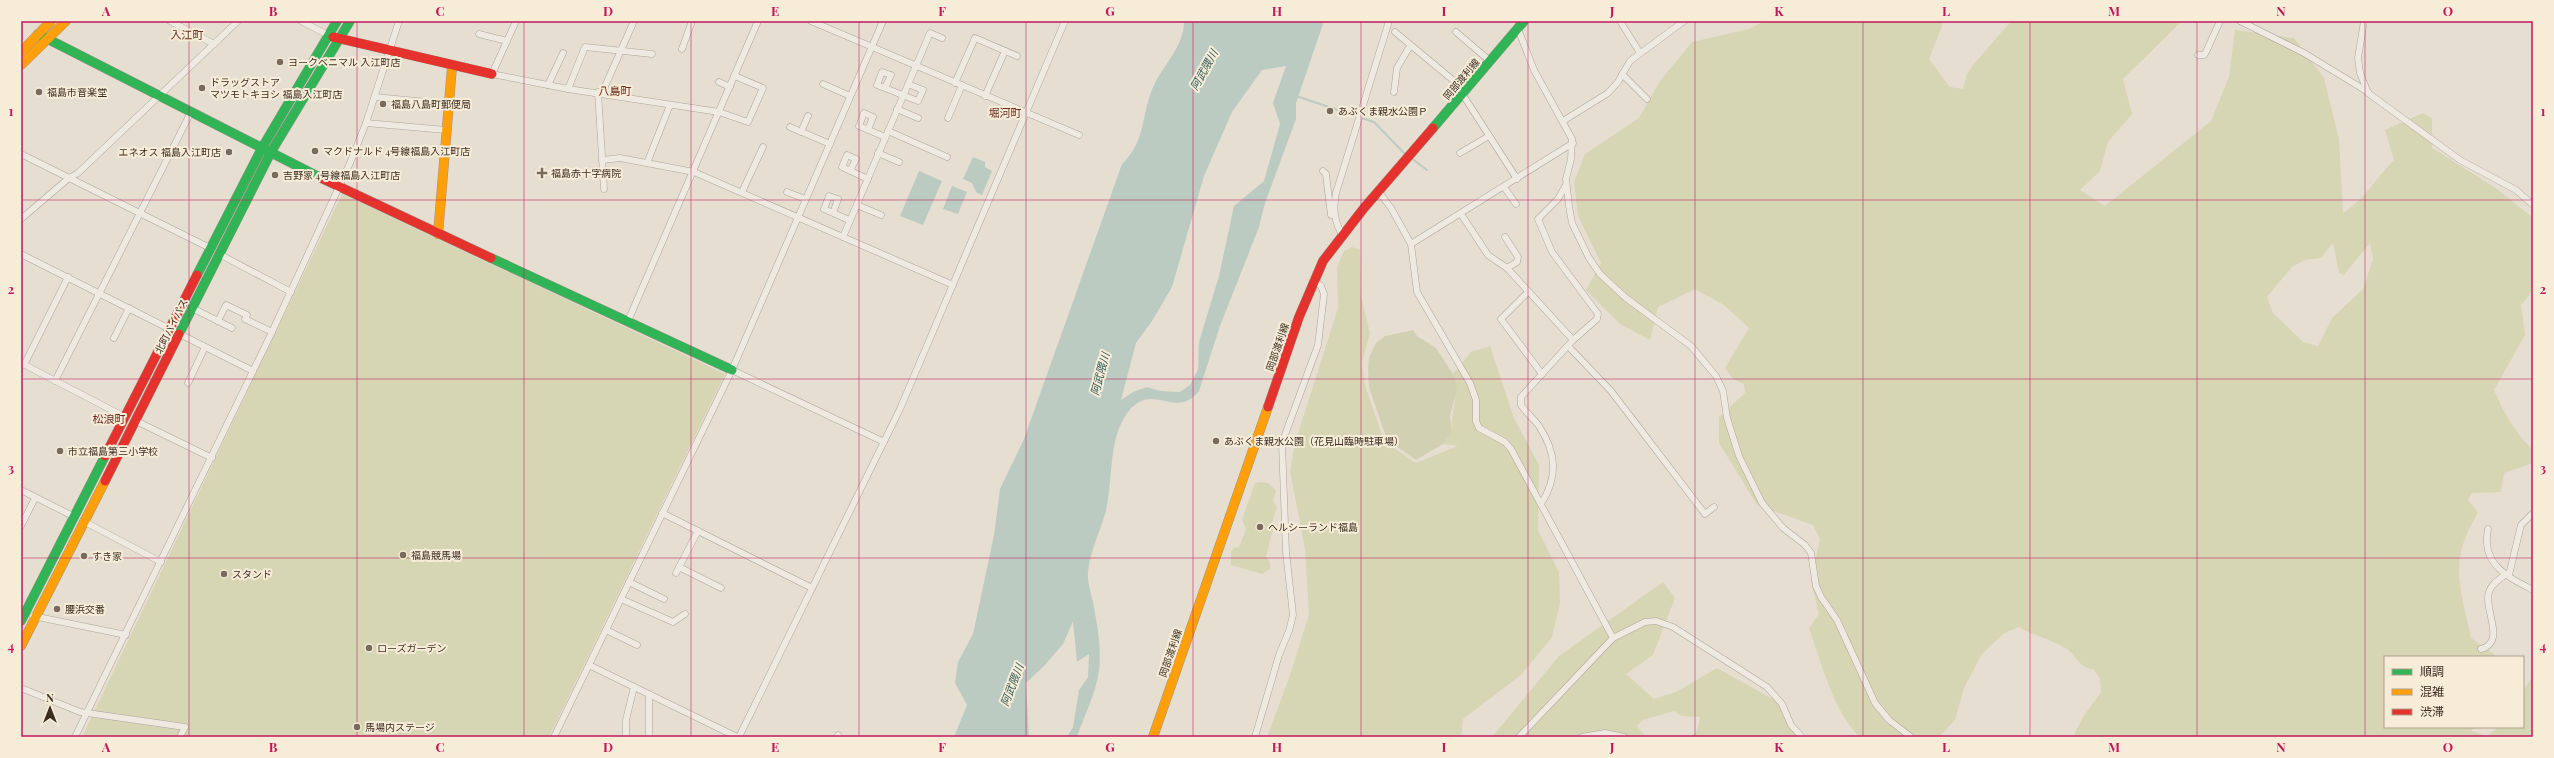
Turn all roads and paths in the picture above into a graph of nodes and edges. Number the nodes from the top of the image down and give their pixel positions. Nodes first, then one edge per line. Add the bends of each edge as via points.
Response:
1 (51, 21) edge
2 (66, 21) edge
3 (170, 21) edge
4 (238, 21) edge
5 (301, 21) edge
6 (337, 21) edge
7 (350, 21) edge
8 (399, 21) edge
9 (516, 21) edge
10 (634, 21) edge
11 (692, 21) edge
12 (758, 21) edge
13 (811, 21) edge
14 (884, 21) edge
15 (1065, 21) edge
16 (1389, 21) edge
17 (1524, 21) edge
18 (1620, 21) edge
19 (1684, 21) edge
20 (2220, 21) edge
21 (2240, 21) edge
22 (2364, 21) edge
23 (1677, 23) edge
24 (1518, 29) junction
25 (1394, 32) dead end
26 (1456, 32) dead end
27 (38, 34) junction
28 (478, 34) dead end
29 (328, 35) junction
30 (942, 38) dead end
31 (48, 39) junction
32 (338, 40) junction
33 (507, 41) junction
34 (214, 44) junction
35 (1410, 46) junction
36 (872, 48) junction
37 (682, 49) dead end
38 (1005, 50) junction
39 (622, 51) junction
40 (21, 52) edge
41 (388, 52) junction
42 (563, 53) dead end
43 (1640, 53) junction
44 (652, 54) dead end
45 (2198, 55) dead end
46 (1017, 56) dead end
47 (1490, 61) junction
48 (21, 65) edge
49 (916, 66) junction
50 (452, 67) junction
51 (492, 74) junction
52 (1622, 74) junction
53 (735, 76) junction
54 (718, 82) dead end
55 (955, 83) junction
56 (823, 84) dead end
57 (908, 84) junction
58 (548, 85) junction
59 (962, 85) junction
60 (730, 87) junction
61 (885, 88) dead end
62 (568, 89) junction
63 (1394, 92) dead end
64 (600, 93) junction
65 (1464, 93) junction
66 (2368, 93) junction
67 (161, 96) junction
68 (850, 96) junction
69 (903, 96) junction
70 (985, 96) junction
71 (375, 97) junction
72 (1647, 99) dead end
73 (448, 104) junction
74 (670, 104) junction
75 (898, 109) junction
76 (191, 112) junction
77 (719, 112) junction
78 (1026, 114) junction
79 (808, 116) dead end
80 (918, 118) dead end
81 (948, 118) dead end
82 (1563, 121) junction
83 (366, 123) junction
84 (790, 127) dead end
85 (446, 130) junction
86 (868, 130) dead end
87 (801, 132) junction
88 (887, 134) junction
89 (1079, 135) dead end
90 (1489, 136) junction
91 (1573, 143) junction
92 (830, 144) junction
93 (763, 147) dead end
94 (262, 148) junction
95 (271, 152) junction
96 (878, 153) junction
97 (1460, 153) dead end
98 (21, 154) edge
99 (947, 157) dead end
100 (602, 160) junction
101 (898, 162) dead end
102 (647, 163) junction
103 (850, 171) dead end
104 (1323, 171) dead end
105 (694, 172) junction
106 (68, 178) junction
107 (868, 179) junction
108 (1517, 179) junction
109 (1566, 185) junction
110 (339, 187) junction
111 (1504, 187) junction
112 (604, 189) dead end
113 (742, 192) junction
114 (787, 192) dead end
115 (1379, 192) junction
116 (805, 199) junction
117 (1516, 204) dead end
118 (856, 205) junction
119 (2533, 205) edge
120 (833, 213) dead end
121 (139, 214) junction
122 (1461, 214) junction
123 (881, 215) dead end
124 (798, 216) junction
125 (21, 219) edge
126 (849, 220) junction
127 (1336, 226) junction
128 (438, 234) junction
129 (1343, 236) junction
130 (843, 237) junction
131 (1505, 237) dead end
132 (1411, 244) junction
133 (215, 252) junction
134 (21, 254) edge
135 (1507, 268) junction
136 (68, 277) junction
137 (1313, 280) junction
138 (953, 285) junction
139 (100, 292) junction
140 (291, 292) junction
141 (1528, 292) junction
142 (129, 308) junction
143 (192, 308) junction
144 (218, 321) junction
145 (628, 322) junction
146 (232, 328) dead end
147 (175, 331) junction
148 (272, 332) junction
149 (114, 338) dead end
150 (1573, 340) junction
151 (1568, 346) junction
152 (205, 347) junction
153 (23, 364) edge
154 (732, 370) junction
155 (253, 371) junction
156 (1542, 374) junction
157 (55, 381) junction
158 (188, 384) dead end
159 (125, 417) junction
160 (134, 420) junction
161 (884, 442) junction
162 (212, 458) junction
163 (21, 490) edge
164 (35, 498) junction
165 (1541, 504) junction
166 (1714, 507) dead end
167 (662, 513) junction
168 (2533, 513) edge
169 (73, 516) junction
170 (83, 521) junction
171 (21, 526) edge
172 (2488, 529) dead end
173 (698, 531) junction
174 (161, 562) junction
175 (2508, 574) junction
176 (629, 582) junction
177 (721, 588) dead end
178 (812, 588) junction
179 (2533, 590) edge
180 (621, 599) junction
181 (664, 599) dead end
182 (685, 614) dead end
183 (22, 616) edge
184 (35, 616) junction
185 (606, 630) junction
186 (126, 635) junction
187 (1613, 638) junction
188 (21, 646) edge
189 (637, 646) dead end
190 (2481, 649) dead end
191 (589, 665) junction
192 (634, 687) junction
193 (21, 688) edge
194 (649, 694) junction
195 (87, 712) junction
196 (75, 737) edge
197 (180, 737) edge
198 (554, 737) edge
199 (626, 737) edge
200 (648, 737) edge
201 (738, 737) edge
202 (1153, 737) edge
203 (1255, 737) edge
204 (1518, 737) edge
205 (1582, 737) edge
206 (1624, 737) edge
207 (1802, 737) edge
208 (1911, 737) edge

1 - 27 main road
2 - 31 main road
3 - 34 street
4 - 34 street
5 - 29 street
6 - 29 main road, 北町バイパス
7 - 32 main road, 北町バイパス
8 - 41 street
9 - 33 street
10 - 39 street
11 - 37 street
12 - 53 street
13 - 36 street
14 - 36 street
15 - 78 street
16 - 127 street via 1338,184 1334,213
17 - 24 main road, 岡部渡利線
18 - 43 street
19 - 23 street
20 - 45 street via 2206,52 2204,55
21 - 66 street via 2304,53
22 - 66 street via 2358,58 2360,73
23 - 43 street
24 - 47 main road, 岡部渡利線
24 - 82 street via 1534,70
25 - 35 street
26 - 47 street
27 - 31 main road
27 - 40 main road
28 - 33 street
29 - 32 main road
29 - 94 main road, 北町バイパス
30 - 49 street via 930,33
31 - 48 main road
31 - 67 main road
32 - 41 main road
32 - 95 main road, 北町バイパス
33 - 51 street
34 - 67 street
35 - 63 street via 1397,68
35 - 65 street
36 - 49 street
36 - 68 street
38 - 46 street
38 - 55 street via 975,38
38 - 70 street
39 - 44 street
39 - 62 street via 585,47
39 - 64 street
41 - 50 main road
41 - 71 street
42 - 58 street
43 - 52 street via 1626,65
47 - 65 main road, 岡部渡利線
49 - 55 street
49 - 57 street
50 - 51 main road
50 - 73 main road
51 - 58 street
52 - 72 street
52 - 82 street via 1608,93
53 - 60 street
53 - 77 street via 763,88 748,122
54 - 60 street
55 - 59 street
56 - 68 street
57 - 69 street
57 - 69 street via 923,90 918,102
58 - 62 street
59 - 70 street
59 - 81 street
60 - 77 street
61 - 69 street
62 - 64 street
64 - 74 street
64 - 100 street
65 - 90 street
65 - 115 main road, 岡部渡利線
66 - 119 street via 2460,160 2516,190
67 - 76 main road
67 - 106 street via 78,173
68 - 92 street
69 - 75 street
70 - 78 street
71 - 73 street
71 - 83 street
73 - 85 main road
74 - 77 street
74 - 102 street
75 - 80 street
75 - 88 street
76 - 94 main road
76 - 121 street
77 - 105 street
78 - 89 street
78 - 138 street
79 - 87 street
82 - 91 street
83 - 85 street
83 - 110 street
84 - 87 street
85 - 128 main road
86 - 88 street
87 - 92 street
88 - 96 street
88 - 99 street
90 - 97 street
90 - 108 street
91 - 108 street
91 - 109 street
92 - 116 street
93 - 113 street
94 - 95 main road
94 - 133 main road, 北町バイパス
95 - 110 main road
95 - 133 main road, 北町バイパス
96 - 101 street
96 - 107 street
98 - 106 street
100 - 102 street via 620,158
100 - 112 street
102 - 105 street
103 - 107 street
104 - 127 street via 1326,174 1332,220
105 - 113 street
105 - 145 street
106 - 121 street
106 - 125 street
107 - 118 street
108 - 111 street
109 - 150 street via 1558,199 1538,219 1552,252 1598,314 1597,319
109 - 208 street via 1572,223 1600,274 1636,306 1691,346 1716,376 1739,456 1762,503 1783,528 1811,553 1816,586 1837,620 1868,690 1889,720
110 - 128 main road
110 - 140 street
111 - 117 street
111 - 122 street
113 - 124 street
114 - 116 street
115 - 129 main road, 岡部渡利線
115 - 132 street
116 - 124 street
118 - 123 street
118 - 126 street
120 - 126 street
121 - 133 street
121 - 139 street
122 - 132 street
122 - 135 street via 1488,255
124 - 130 street
124 - 154 street
126 - 130 street
127 - 129 street
128 - 145 main road
129 - 137 main road, 岡部渡利線 via 1323,261
130 - 138 street
131 - 135 street via 1518,257 1517,262
132 - 165 street via 1417,292 1470,383 1476,400 1476,421 1479,428 1505,442 1511,449
133 - 140 street
133 - 143 main road, 北町バイパス
133 - 147 main road, 北町バイパス
134 - 136 street
135 - 141 street
136 - 139 street
136 - 153 street
137 - 202 main road, 岡部渡利線
137 - 203 street via 1321,286 1324,294 1318,345 1282,443 1286,552 1293,615
138 - 161 street
139 - 142 street
139 - 157 street
140 - 148 street
141 - 150 street
141 - 156 street via 1501,319
142 - 147 street
142 - 149 street
143 - 144 street
143 - 147 main road, 北町バイパス
144 - 146 street
144 - 148 street via 226,305 247,315 245,319
145 - 154 main road
147 - 152 street
147 - 159 main road, 北町バイパス
147 - 160 main road, 北町バイパス
148 - 155 street
150 - 151 street
151 - 156 street
151 - 166 street via 1611,391 1705,514
152 - 155 street
152 - 158 street
153 - 157 street
154 - 161 street
154 - 167 street
155 - 162 street
156 - 165 street via 1520,401 1524,410 1539,427 1552,454 1552,487
157 - 159 street
159 - 169 main road, 北町バイパス
160 - 162 street
160 - 170 main road, 北町バイパス
161 - 178 street
162 - 174 street
163 - 164 street
164 - 169 street
164 - 171 street
165 - 187 street
167 - 173 street
167 - 176 street
168 - 175 street via 2521,525
169 - 183 main road, 北町バイパス
170 - 174 street
170 - 184 main road, 北町バイパス
172 - 175 street via 2486,542 2490,558 2499,569
173 - 177 street via 678,570
173 - 178 street
174 - 186 street
175 - 179 street
175 - 190 street via 2494,584 2489,592 2488,605 2493,638 2486,648
176 - 180 street
176 - 181 street
178 - 201 street
180 - 182 street via 673,622
180 - 185 street
183 - 184 street
184 - 186 street
184 - 188 main road, 北町バイパス
185 - 189 street
185 - 191 street
186 - 195 street
187 - 204 street
187 - 207 street via 1645,622 1656,621 1673,627 1771,690 1782,704 1790,725
191 - 192 street
191 - 198 street
192 - 194 street
192 - 199 street via 626,720
193 - 195 street via 80,712
194 - 200 street
194 - 201 street
195 - 196 street
195 - 197 street via 185,727
205 - 206 street via 1605,733

